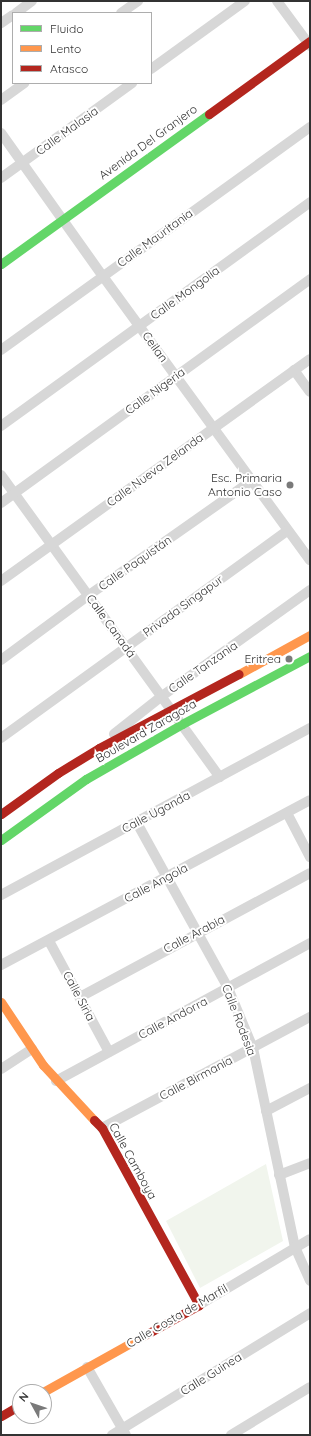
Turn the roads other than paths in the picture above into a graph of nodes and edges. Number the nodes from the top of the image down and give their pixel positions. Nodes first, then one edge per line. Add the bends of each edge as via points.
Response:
1 (32, 1) edge
2 (138, 1) edge
3 (245, 1) edge
4 (277, 1) edge
5 (17, 12) edge
6 (122, 12) edge
7 (12, 16) edge
8 (1, 24) edge
9 (309, 43) edge
10 (152, 68) edge
11 (23, 84) edge
12 (131, 84) edge
13 (1, 100) edge
14 (310, 127) edge
15 (1, 133) edge
16 (22, 163) junction
17 (1, 178) edge
18 (310, 202) edge
19 (63, 219) junction
20 (1, 264) edge
21 (102, 275) junction
22 (310, 279) edge
23 (140, 326) junction
24 (1, 350) edge
25 (310, 359) edge
26 (294, 370) junction
27 (176, 376) junction
28 (310, 392) edge
29 (1, 426) edge
30 (214, 428) junction
31 (1, 475) edge
32 (251, 480) junction
33 (14, 493) junction
34 (1, 503) edge
35 (288, 530) junction
36 (52, 544) junction
37 (310, 560) edge
38 (1, 581) edge
39 (310, 590) edge
40 (89, 595) junction
41 (310, 635) edge
42 (126, 647) junction
43 (310, 656) edge
44 (1, 660) edge
45 (162, 696) junction
46 (172, 710) junction
47 (182, 724) junction
48 (310, 728) edge
49 (1, 738) edge
50 (99, 748) junction
51 (220, 777) junction
52 (310, 800) edge
53 (287, 813) junction
54 (1, 814) edge
55 (137, 822) junction
56 (1, 840) edge
57 (310, 857) edge
58 (310, 872) edge
59 (166, 878) junction
60 (1, 895) edge
61 (197, 932) junction
62 (49, 941) junction
63 (310, 943) edge
64 (1, 965) edge
65 (228, 988) junction
66 (80, 997) junction
67 (1, 1002) edge
68 (310, 1017) edge
69 (253, 1048) junction
70 (32, 1049) junction
71 (109, 1052) junction
72 (1, 1069) edge
73 (56, 1081) junction
74 (310, 1088) edge
75 (266, 1111) junction
76 (102, 1128) junction
77 (310, 1163) edge
78 (279, 1175) junction
79 (310, 1239) edge
80 (295, 1247) junction
81 (310, 1281) edge
82 (198, 1305) junction
83 (310, 1314) edge
84 (87, 1367) junction
85 (52, 1387) edge
86 (310, 1387) edge
87 (12, 1410) edge
88 (1, 1416) edge
89 (124, 1432) edge
90 (112, 1435) edge
91 (231, 1435) edge

1 - 5 street
2 - 6 street
3 - 10 street
4 - 9 street
7 - 8 street
9 - 19 main road, Avenida Del Granjero
11 - 13 street
12 - 16 street, Calle Malasia
14 - 21 street, Calle Mauritania
15 - 16 street, Ceilan
16 - 17 street, Calle Malasia
16 - 19 street, Ceilan
18 - 23 street, Calle Mongolia
19 - 20 main road, Avenida Del Granjero
19 - 21 street, Ceilan
21 - 23 street, Ceilan
21 - 24 street, Calle Mauritania
22 - 27 street, Calle Nigeria
23 - 27 street, Ceilan
23 - 29 street, Calle Mongolia
25 - 26 street, Calle Nueva Zelanda
26 - 28 street
26 - 30 street, Calle Nueva Zelanda
27 - 30 street, Ceilan
27 - 33 street, Calle Nigeria
30 - 32 street, Ceilan
30 - 36 street, Calle Nueva Zelanda
31 - 33 street, Calle Canadá
32 - 35 street, Ceilan
32 - 40 street, Calle Paquistán
33 - 34 street, Calle Nigeria
33 - 36 street, Calle Canadá
35 - 37 street, Ceilan
35 - 42 street, Privada Singapur
36 - 38 street, Calle Nueva Zelanda
36 - 40 street, Calle Canadá
39 - 45 street, Calle Tanzania
40 - 42 street, Calle Canadá
40 - 44 street, Calle Paquistán
41 - 46 main road, Boulevard Zaragoza
42 - 45 street, Calle Canadá
42 - 49 street, Privada Singapur
43 - 47 main road, Boulevard Zaragoza
45 - 46 street, Calle Canadá
45 - 50 street, Calle Tanzania
46 - 47 street, Calle Canadá
46 - 50 main road, Boulevard Zaragoza
47 - 51 street, Calle Canadá
47 - 56 main road, Boulevard Zaragoza via 86,779
48 - 51 street, Calle Uganda
50 - 54 main road, Boulevard Zaragoza via 58,773
51 - 55 street, Calle Uganda
52 - 53 street, Calle Angola
53 - 57 street
53 - 59 street, Calle Angola
55 - 59 street, Calle Rodesia
55 - 60 street, Calle Uganda
58 - 61 street, Calle Arabia
59 - 61 street, Calle Rodesia
59 - 62 street, Calle Angola
61 - 65 street, Calle Rodesia
61 - 66 street, Calle Arabia
62 - 64 street, Calle Angola
62 - 66 street, Calle Siria
63 - 65 street, Calle Andorra
65 - 69 street, Calle Rodesia
65 - 71 street, Calle Andorra
66 - 71 street, Calle Siria
67 - 70 main road, Calle Camboya
68 - 69 street, Calle Birmania
69 - 75 street, Calle Rodesia
69 - 76 street, Calle Birmania
70 - 72 street
70 - 73 main road, Calle Camboya
71 - 73 street, Calle Andorra
73 - 76 main road, Calle Camboya
74 - 75 street
75 - 78 street, Calle Rodesia
76 - 82 main road, Calle Camboya
77 - 78 street
78 - 80 street, Calle Rodesia
79 - 80 street, Calle Costa de Marfil
80 - 81 street, Calle Rodesia
80 - 82 street, Calle Costa de Marfil
82 - 84 main road, Calle Costa de Marfil
83 - 89 street, Calle Guinea
84 - 85 main road, Calle Costa de Marfil
84 - 89 street
86 - 91 street
87 - 88 main road
89 - 90 street, Calle Guinea

